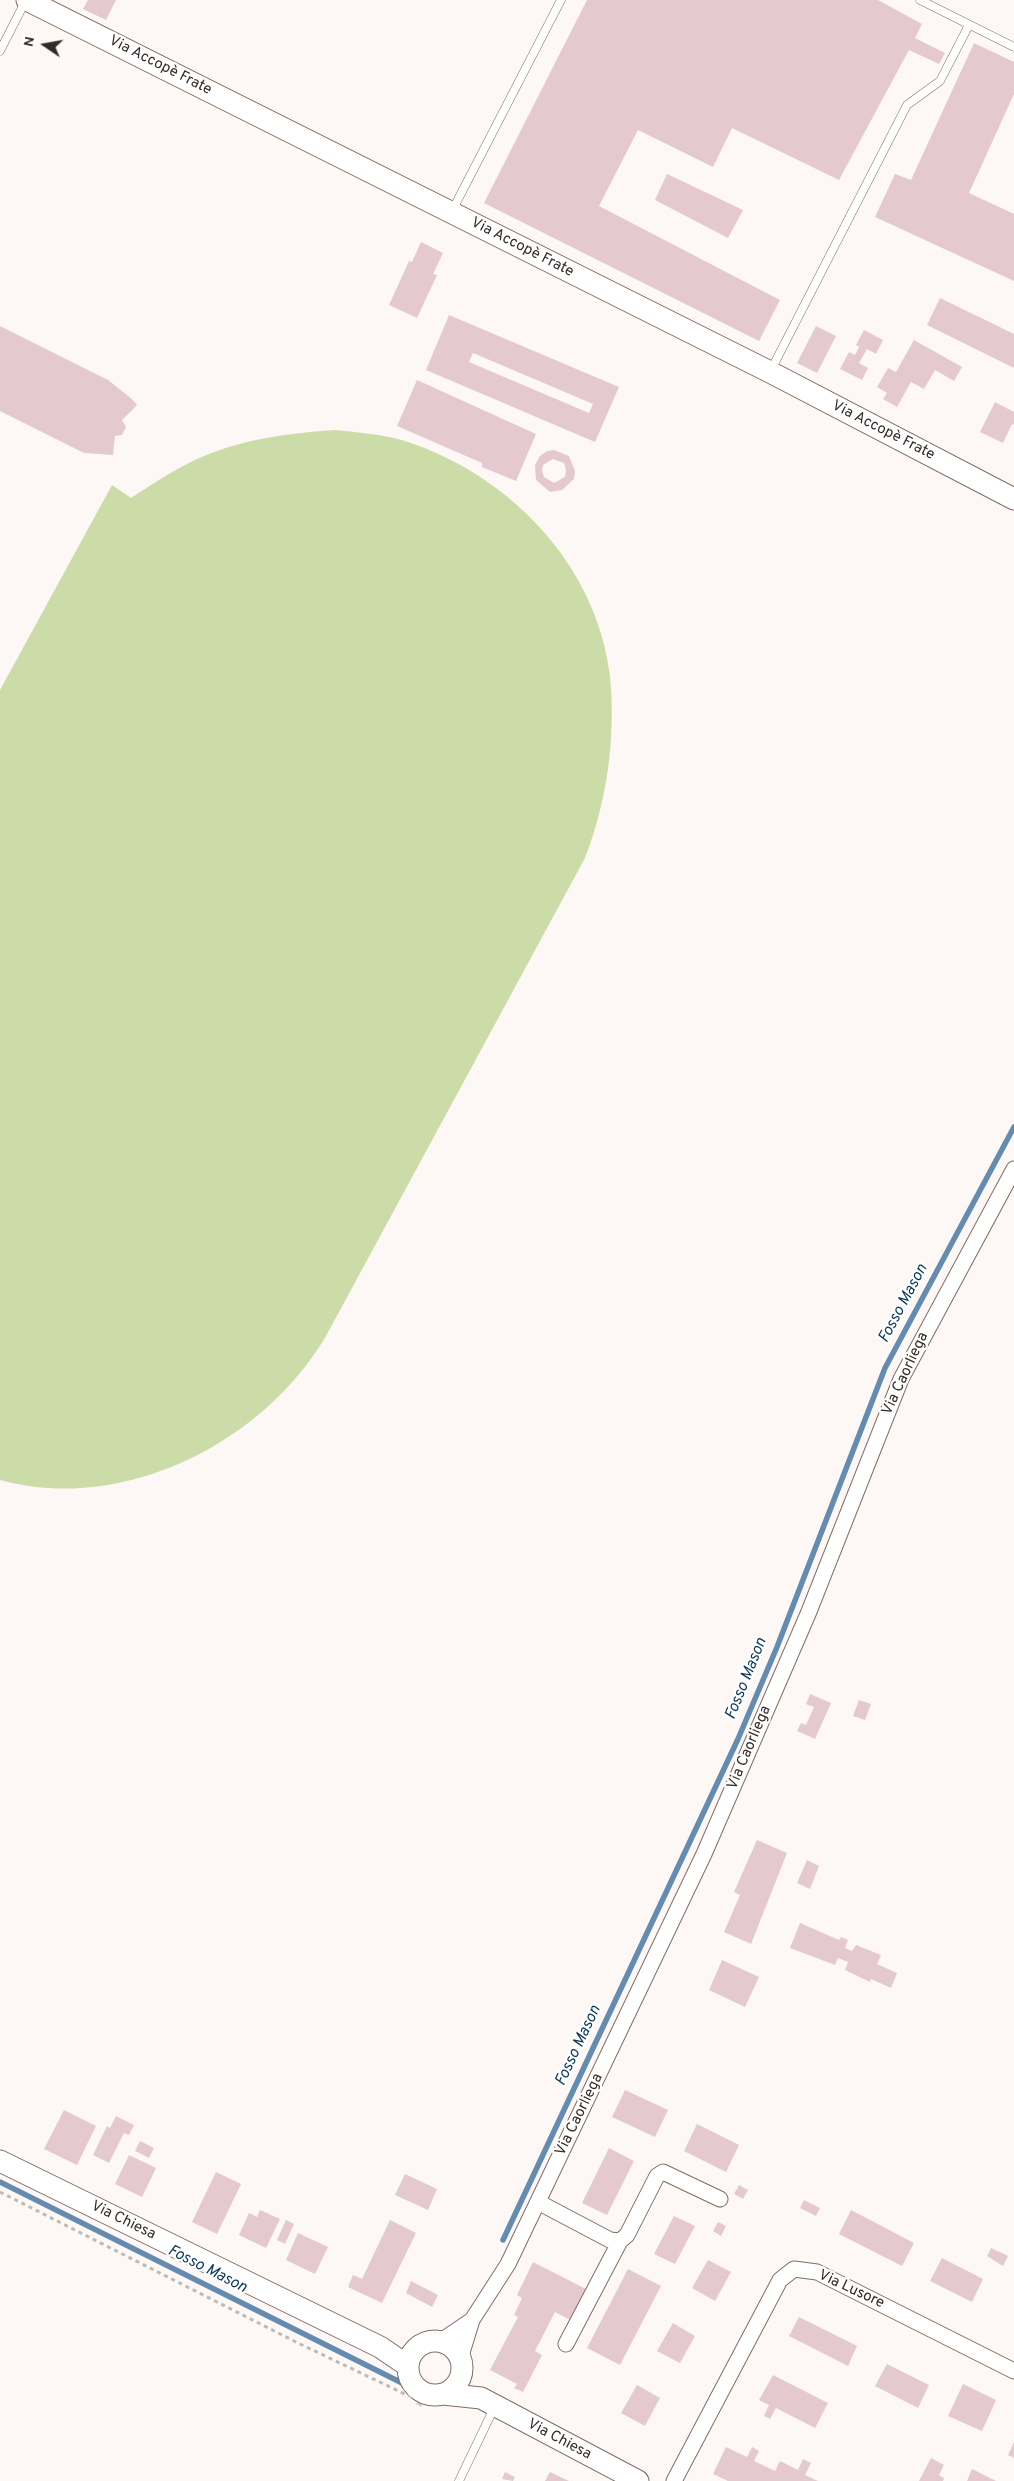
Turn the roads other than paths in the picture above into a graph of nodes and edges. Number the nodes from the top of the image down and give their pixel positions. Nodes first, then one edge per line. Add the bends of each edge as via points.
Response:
1 (27, 0) edge
2 (561, 0) edge
3 (920, 0) edge
4 (969, 25) junction
5 (1014, 47) edge
6 (0, 51) edge
7 (451, 212) junction
8 (770, 372) junction
9 (1014, 499) edge
10 (1014, 1169) edge
11 (0, 2161) edge
12 (720, 2199) dead end
13 (538, 2202) junction
14 (620, 2241) junction
15 (472, 2320) junction
16 (441, 2341) junction
17 (566, 2344) dead end
18 (411, 2357) junction
19 (461, 2363) junction
20 (1014, 2371) edge
21 (443, 2394) junction
22 (488, 2402) junction
23 (629, 2480) edge
24 (677, 2480) edge
25 (459, 2481) edge

1 - 6 lane
1 - 7 main road, Via Accopè Frate
2 - 7 lane
3 - 4 lane
4 - 5 lane
4 - 8 lane via 940,80 907,105
7 - 8 main road, Via Accopè Frate
8 - 9 main road, Via Accopè Frate
10 - 13 street, Via Caorliega via 901,1379 808,1614 704,1854
11 - 18 main road, Via Chiesa via 380,2347
12 - 14 street via 664,2172 657,2176 627,2236
13 - 14 street via 610,2240
13 - 15 street, Via Caorliega via 508,2264
14 - 17 street
15 - 16 street, Via Caorliega
15 - 19 street, Via Caorliega
16 - 18 main road via 432,2341
16 - 19 main road via 450,2345
18 - 21 main road via 408,2375 418,2390 426,2394
19 - 21 main road via 456,2384
19 - 22 main road
20 - 24 street, Via Lusore via 817,2272 794,2270 780,2280
21 - 22 main road, Via Chiesa
22 - 23 main road, Via Chiesa
22 - 25 lane

